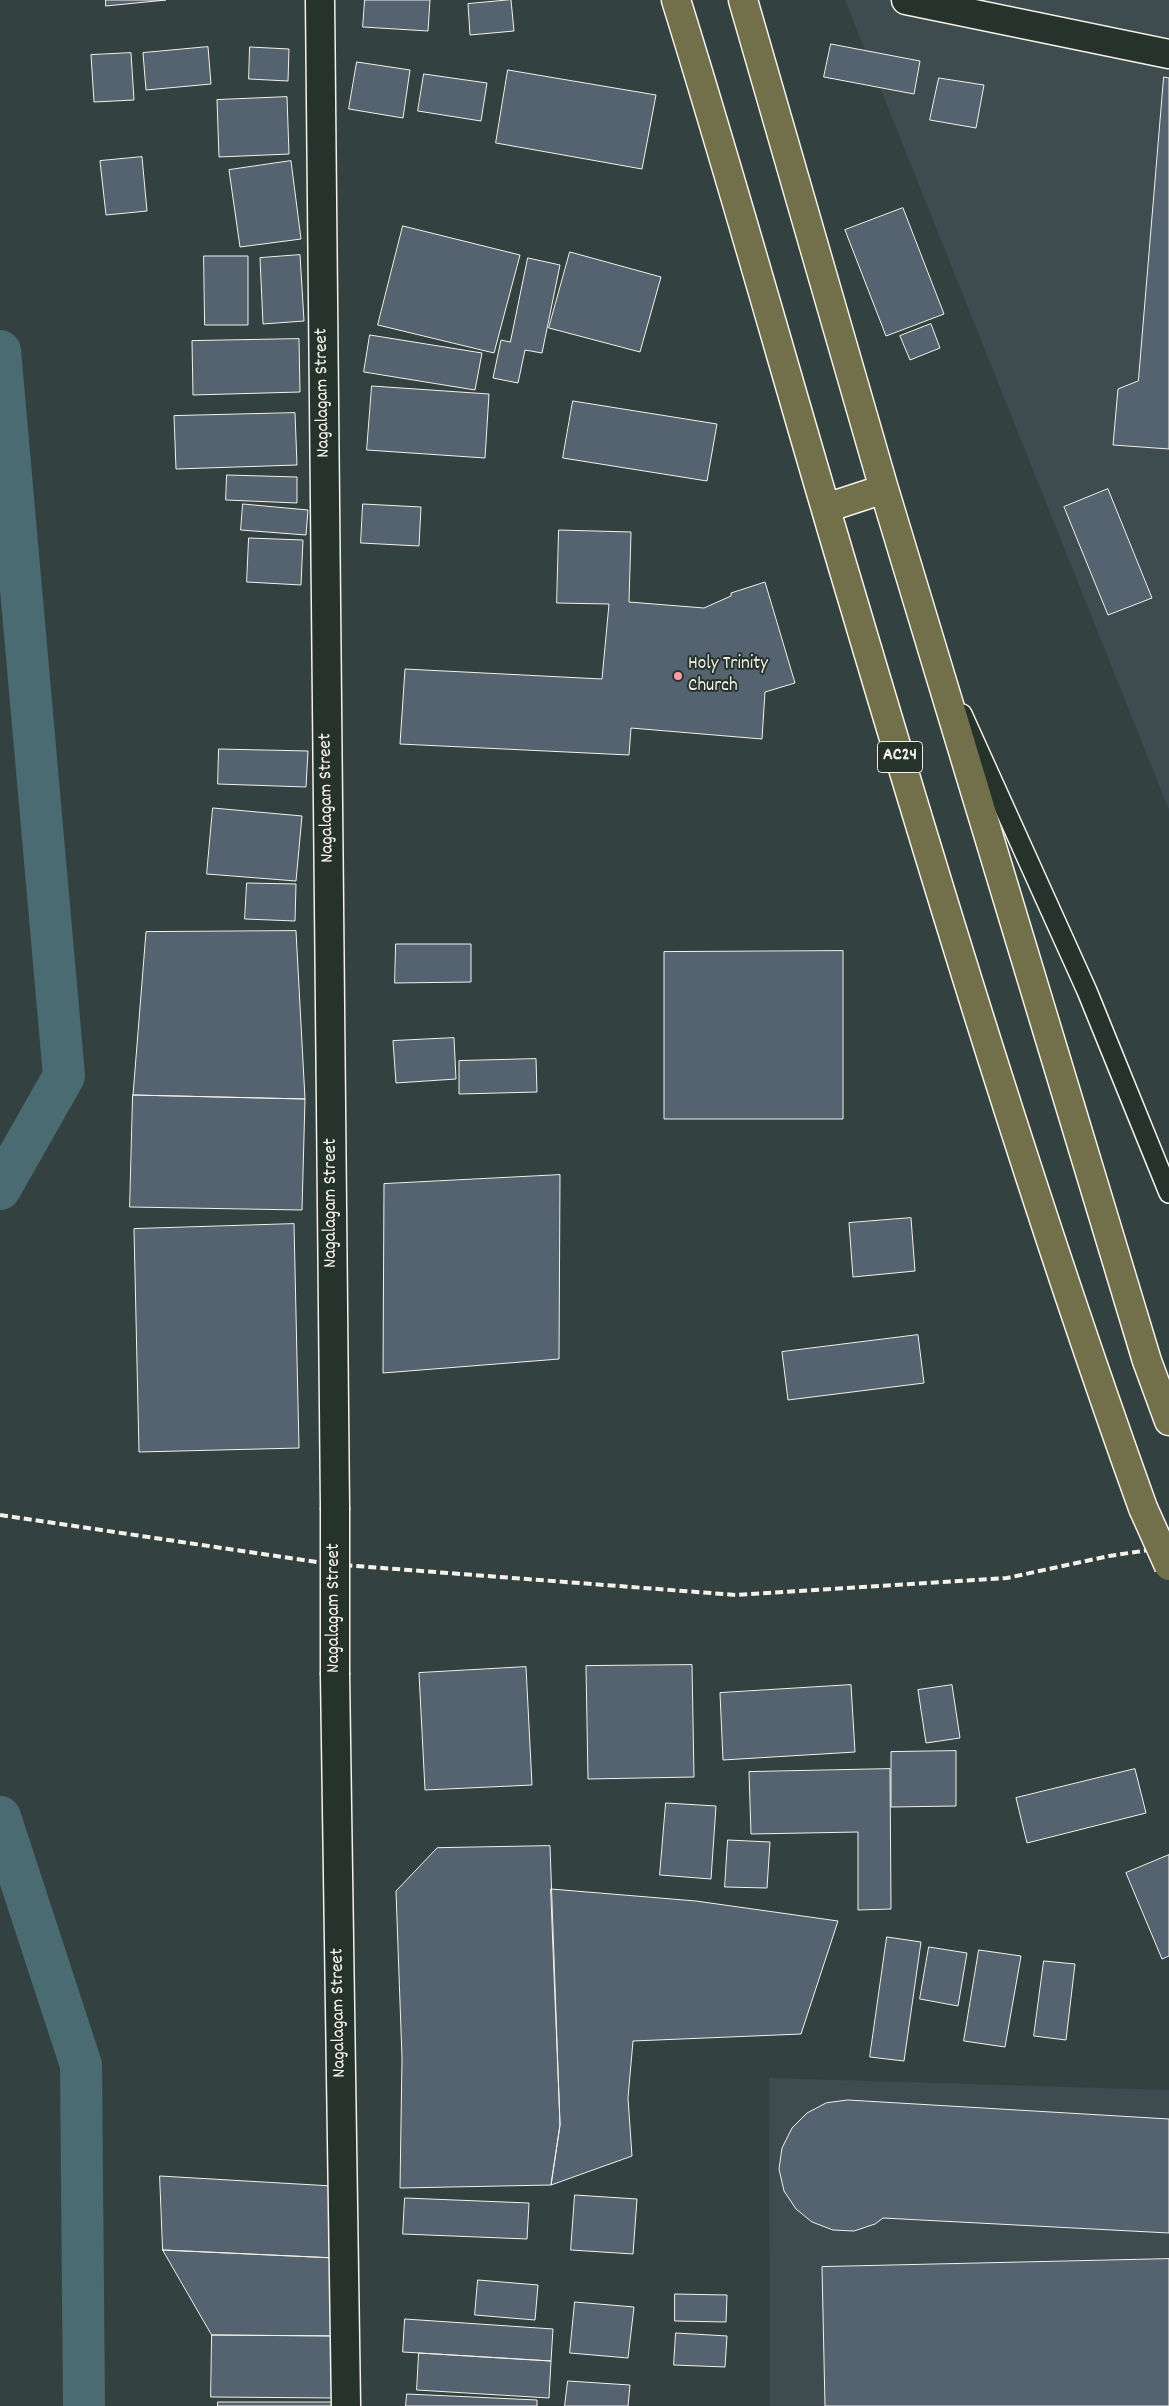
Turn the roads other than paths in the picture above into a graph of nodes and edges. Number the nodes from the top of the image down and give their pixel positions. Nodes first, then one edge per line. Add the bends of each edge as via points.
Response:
1 (320, 0) edge
2 (676, 0) edge
3 (743, 0) edge
4 (906, 0) edge
5 (1169, 54) edge
6 (884, 489) junction
7 (826, 508) junction
8 (931, 647) junction
9 (1169, 1192) edge
10 (1169, 1421) edge
11 (1169, 1566) edge
12 (346, 2406) edge

1 - 12 street, Nagalagam Street, bridge via 335,1675
2 - 7 main road, AC24
3 - 6 main road
4 - 5 street
6 - 7 main road
6 - 8 main road
7 - 11 main road, AC24, bridge via 960,954 1094,1371 1143,1508
8 - 9 lane via 1087,991
8 - 10 main road via 1147,1361

